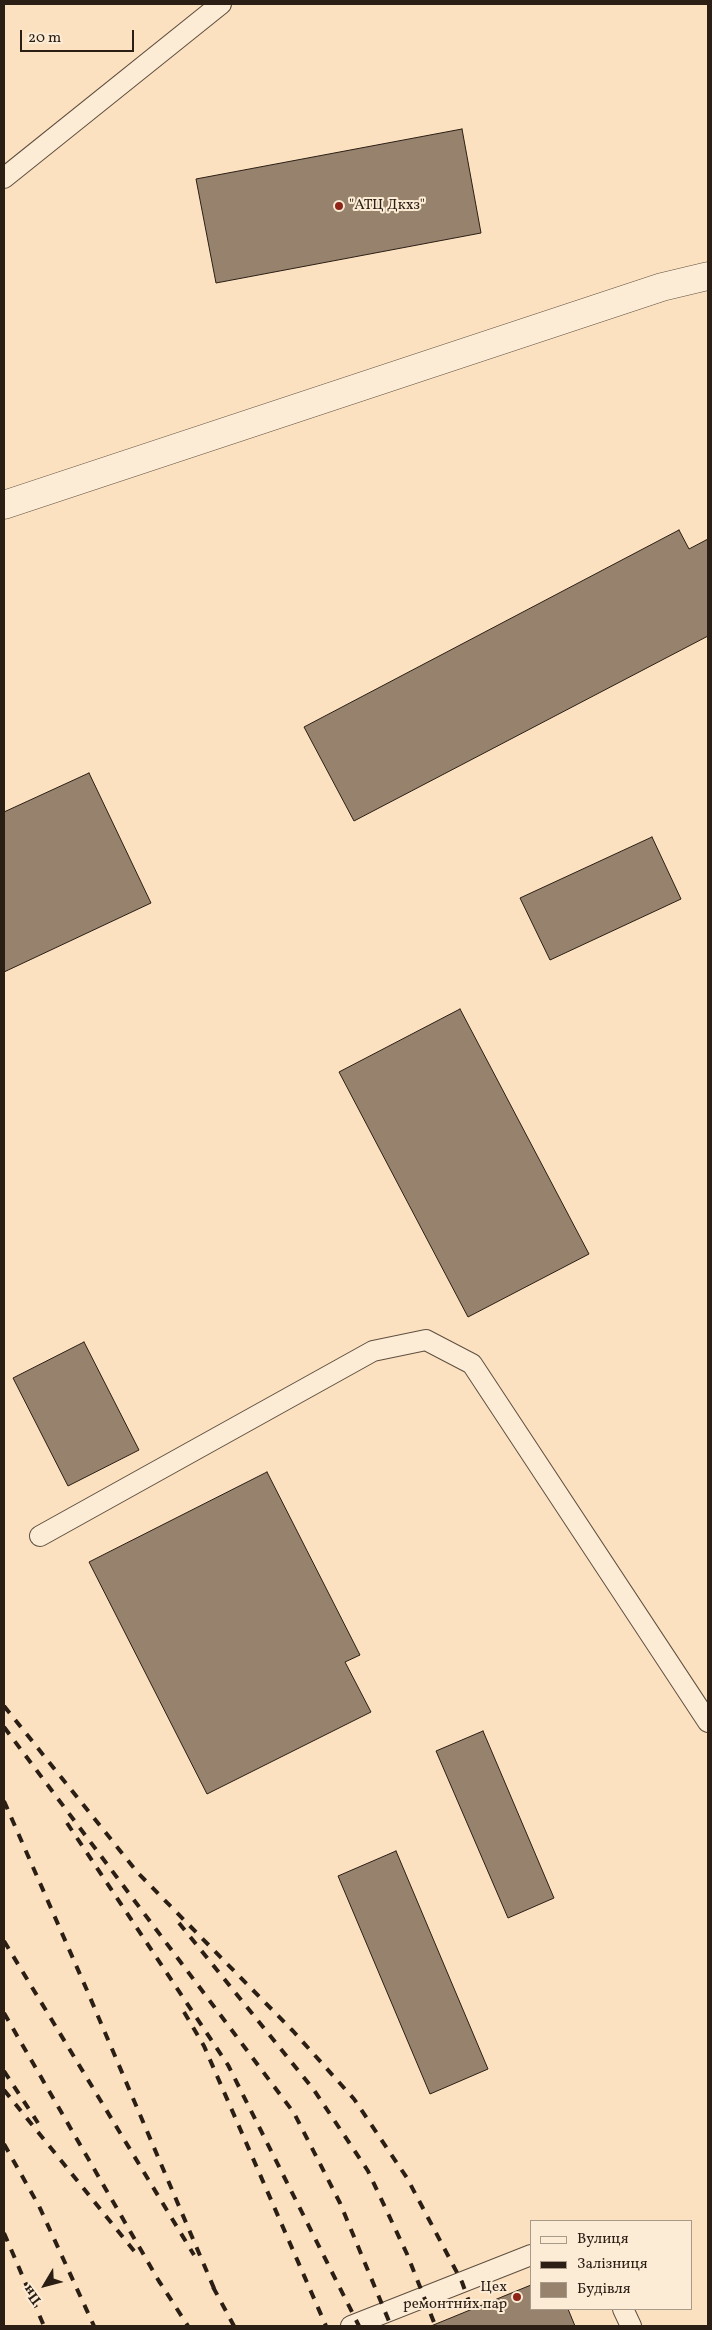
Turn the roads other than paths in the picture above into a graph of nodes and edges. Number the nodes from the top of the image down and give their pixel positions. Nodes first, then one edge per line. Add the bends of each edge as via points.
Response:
1 (221, 4) edge
2 (4, 178) edge
3 (708, 276) edge
4 (4, 505) edge
5 (40, 1536) dead end
6 (708, 1722) edge
7 (530, 2255) edge
8 (623, 2310) edge
9 (351, 2326) edge
10 (631, 2326) edge

1 - 2 lane
3 - 4 street via 662,287
5 - 6 lane via 373,1351 426,1340 472,1364
7 - 9 lane
8 - 10 lane

